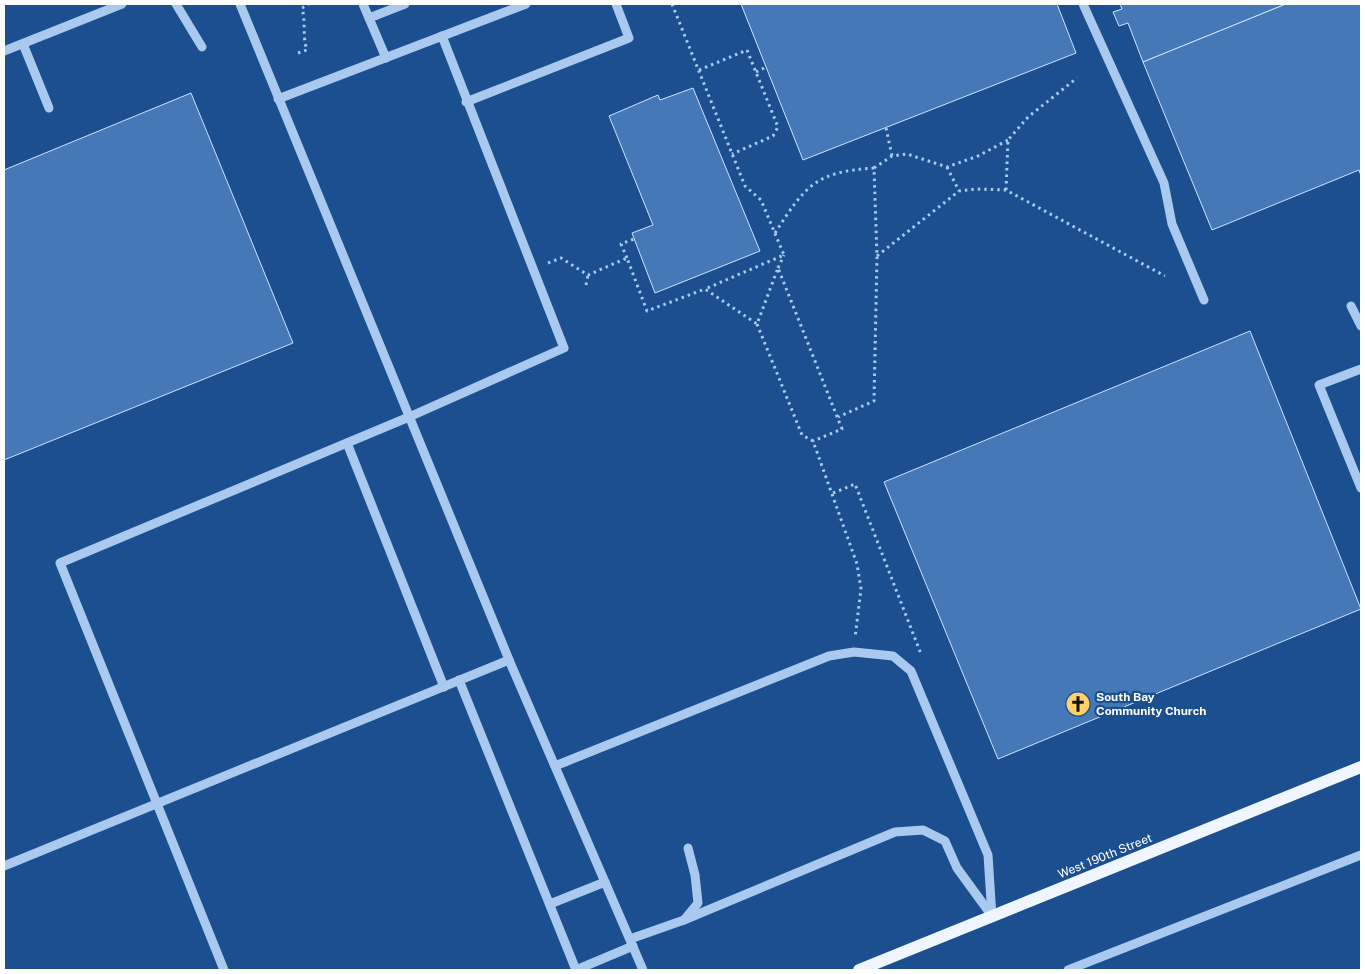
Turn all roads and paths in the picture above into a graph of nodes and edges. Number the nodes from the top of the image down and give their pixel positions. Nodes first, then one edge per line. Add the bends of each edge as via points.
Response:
1 (122, 4) edge
2 (176, 4) edge
3 (240, 4) edge
4 (309, 4) edge
5 (363, 4) edge
6 (405, 4) edge
7 (526, 4) edge
8 (616, 4) edge
9 (672, 4) edge
10 (1083, 4) edge
11 (369, 18) junction
12 (442, 36) junction
13 (22, 44) junction
14 (202, 47) dead end
15 (4, 51) edge
16 (298, 53) dead end
17 (386, 58) junction
18 (766, 67) dead end
19 (698, 70) junction
20 (756, 72) junction
21 (1077, 78) dead end
22 (278, 98) junction
23 (466, 102) junction
24 (49, 108) dead end
25 (886, 128) dead end
26 (1008, 140) junction
27 (732, 154) junction
28 (892, 156) junction
29 (947, 167) junction
30 (874, 168) junction
31 (1006, 190) junction
32 (959, 192) junction
33 (775, 232) junction
34 (634, 238) dead end
35 (784, 255) junction
36 (877, 257) junction
37 (626, 258) junction
38 (545, 264) dead end
39 (778, 268) junction
40 (588, 274) junction
41 (1165, 276) dead end
42 (586, 285) dead end
43 (705, 289) junction
44 (1204, 300) dead end
45 (1351, 306) dead end
46 (757, 324) junction
47 (1361, 326) edge
48 (1361, 369) edge
49 (409, 417) junction
50 (838, 418) junction
51 (813, 441) junction
52 (347, 443) junction
53 (1361, 488) edge
54 (833, 493) junction
55 (854, 652) junction
56 (921, 654) dead end
57 (509, 660) junction
58 (459, 680) junction
59 (444, 687) junction
60 (555, 766) junction
61 (1361, 767) edge
62 (155, 804) junction
63 (688, 848) dead end
64 (1361, 855) edge
65 (4, 866) edge
66 (605, 882) junction
67 (550, 904) junction
68 (992, 916) junction
69 (684, 920) junction
70 (631, 943) junction
71 (224, 970) edge
72 (576, 970) edge
73 (643, 970) edge
74 (859, 970) edge
75 (1068, 970) edge

1 - 13 street
2 - 14 street
3 - 22 street
4 - 16 path via 302,8 306,50
5 - 11 street
6 - 11 street
7 - 12 street
8 - 23 street via 629,38
9 - 19 path
10 - 44 street via 1164,184 1172,224
11 - 17 street
12 - 17 street
12 - 23 street
13 - 15 street
13 - 24 street
17 - 22 street
18 - 20 path
19 - 20 path via 747,50
19 - 27 path
20 - 27 path via 778,127 773,136
21 - 26 path via 1028,117
22 - 49 street
23 - 49 street via 564,348
25 - 28 path
26 - 29 path
26 - 31 path
27 - 33 path via 745,186 761,200
28 - 29 path via 907,154
28 - 30 path
29 - 32 path
30 - 33 path via 844,170 811,184
30 - 36 path
31 - 32 path
31 - 41 path
32 - 36 path
33 - 35 path
34 - 37 path via 621,244
35 - 39 path
35 - 43 path
36 - 50 path via 874,400
37 - 40 path
37 - 43 path via 647,311
38 - 40 path via 561,258
39 - 46 path
39 - 50 path
40 - 42 path
43 - 46 path
45 - 47 street
46 - 51 path via 802,435
48 - 53 street via 1319,385
49 - 52 street
49 - 57 street
50 - 51 path via 842,429
51 - 54 path
52 - 59 street
52 - 62 street via 60,563
54 - 55 path via 857,564 861,589
54 - 56 path via 855,484
55 - 60 street via 829,656
55 - 68 street via 893,656 910,671 988,855
57 - 58 street
57 - 60 street
58 - 59 street
58 - 67 street
59 - 62 street
60 - 66 street
61 - 68 main road, West 190th Street
62 - 65 street
62 - 71 street
63 - 69 street via 698,903
64 - 75 street
66 - 67 street
66 - 70 street
67 - 72 street
68 - 69 street via 957,868 944,841 923,830 895,832
68 - 74 main road, West 190th Street
69 - 70 street
70 - 72 street
70 - 73 street

